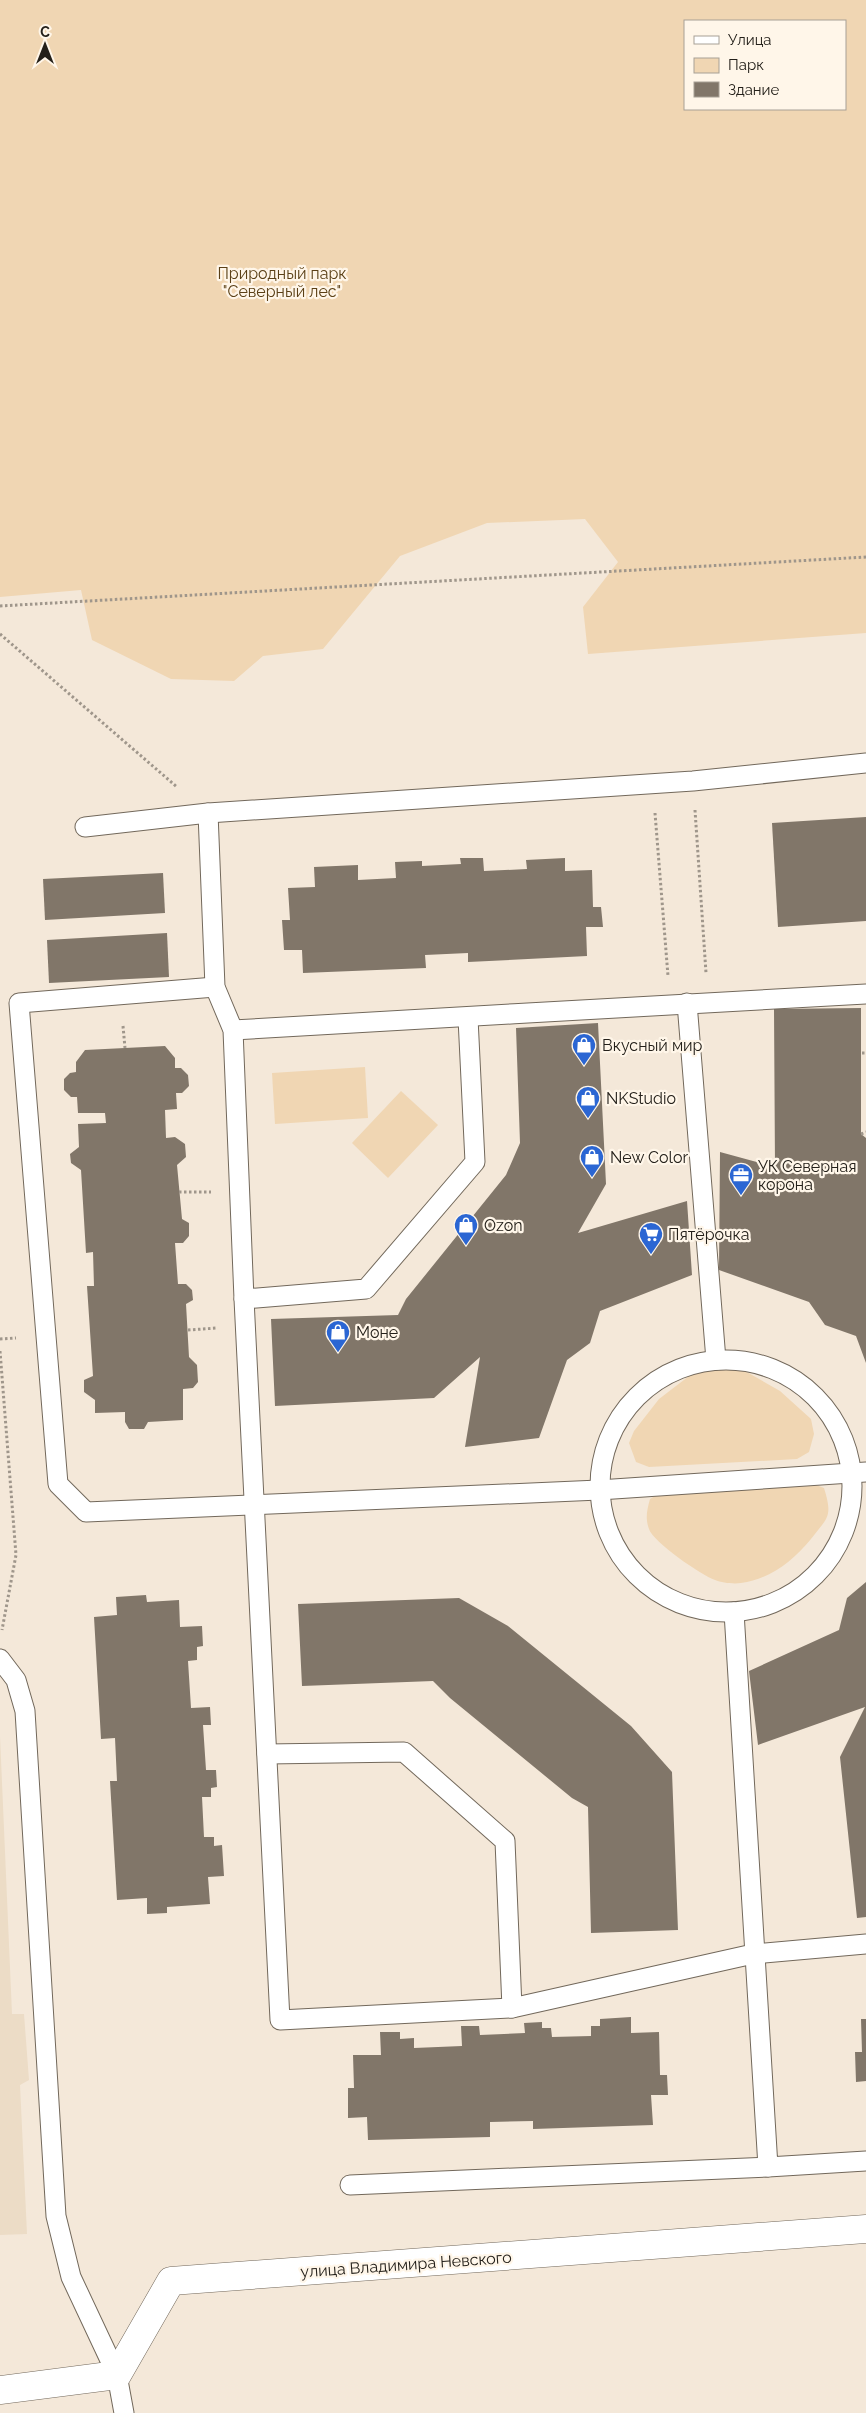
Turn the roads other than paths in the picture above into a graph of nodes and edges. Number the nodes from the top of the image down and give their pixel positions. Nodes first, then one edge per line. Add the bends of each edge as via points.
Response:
1 (866, 763) edge
2 (208, 813) junction
3 (85, 827) dead end
4 (215, 987) junction
5 (866, 994) edge
6 (678, 1003) junction
7 (468, 1018) junction
8 (232, 1030) junction
9 (244, 1299) junction
10 (716, 1360) junction
11 (859, 1473) edge
12 (599, 1490) junction
13 (255, 1506) junction
14 (734, 1612) junction
15 (0, 1659) edge
16 (267, 1754) junction
17 (866, 1944) edge
18 (753, 1954) junction
19 (512, 2008) junction
20 (866, 2162) edge
21 (768, 2167) junction
22 (350, 2185) dead end
23 (866, 2229) edge
24 (117, 2375) junction
25 (0, 2390) edge
26 (124, 2413) edge

1 - 2 lane via 693,781
2 - 3 lane
2 - 4 lane
4 - 8 lane
4 - 13 lane via 19,1003 58,1484 86,1512
5 - 6 lane
6 - 7 lane
6 - 10 lane
7 - 8 lane
7 - 9 lane via 475,1162 366,1289
8 - 9 lane
9 - 13 lane
10 - 11 lane via 755,1363 791,1378 821,1403 842,1436
10 - 12 lane via 679,1369 646,1388 620,1417 604,1452
11 - 12 lane
11 - 14 lane via 849,1514 834,1552 808,1582 773,1603
12 - 13 lane
12 - 14 lane via 607,1530 627,1565 639,1576 657,1592 693,1608
13 - 16 lane
14 - 18 lane
15 - 24 lane via 16,1680 26,1711 56,2216 71,2277
16 - 19 lane via 404,1752 505,1841
16 - 19 lane via 280,2020
17 - 18 lane
18 - 19 lane
18 - 21 lane
20 - 21 lane
21 - 22 lane
23 - 24 street, улица Владимира Невского via 171,2281
24 - 25 street
24 - 26 lane

